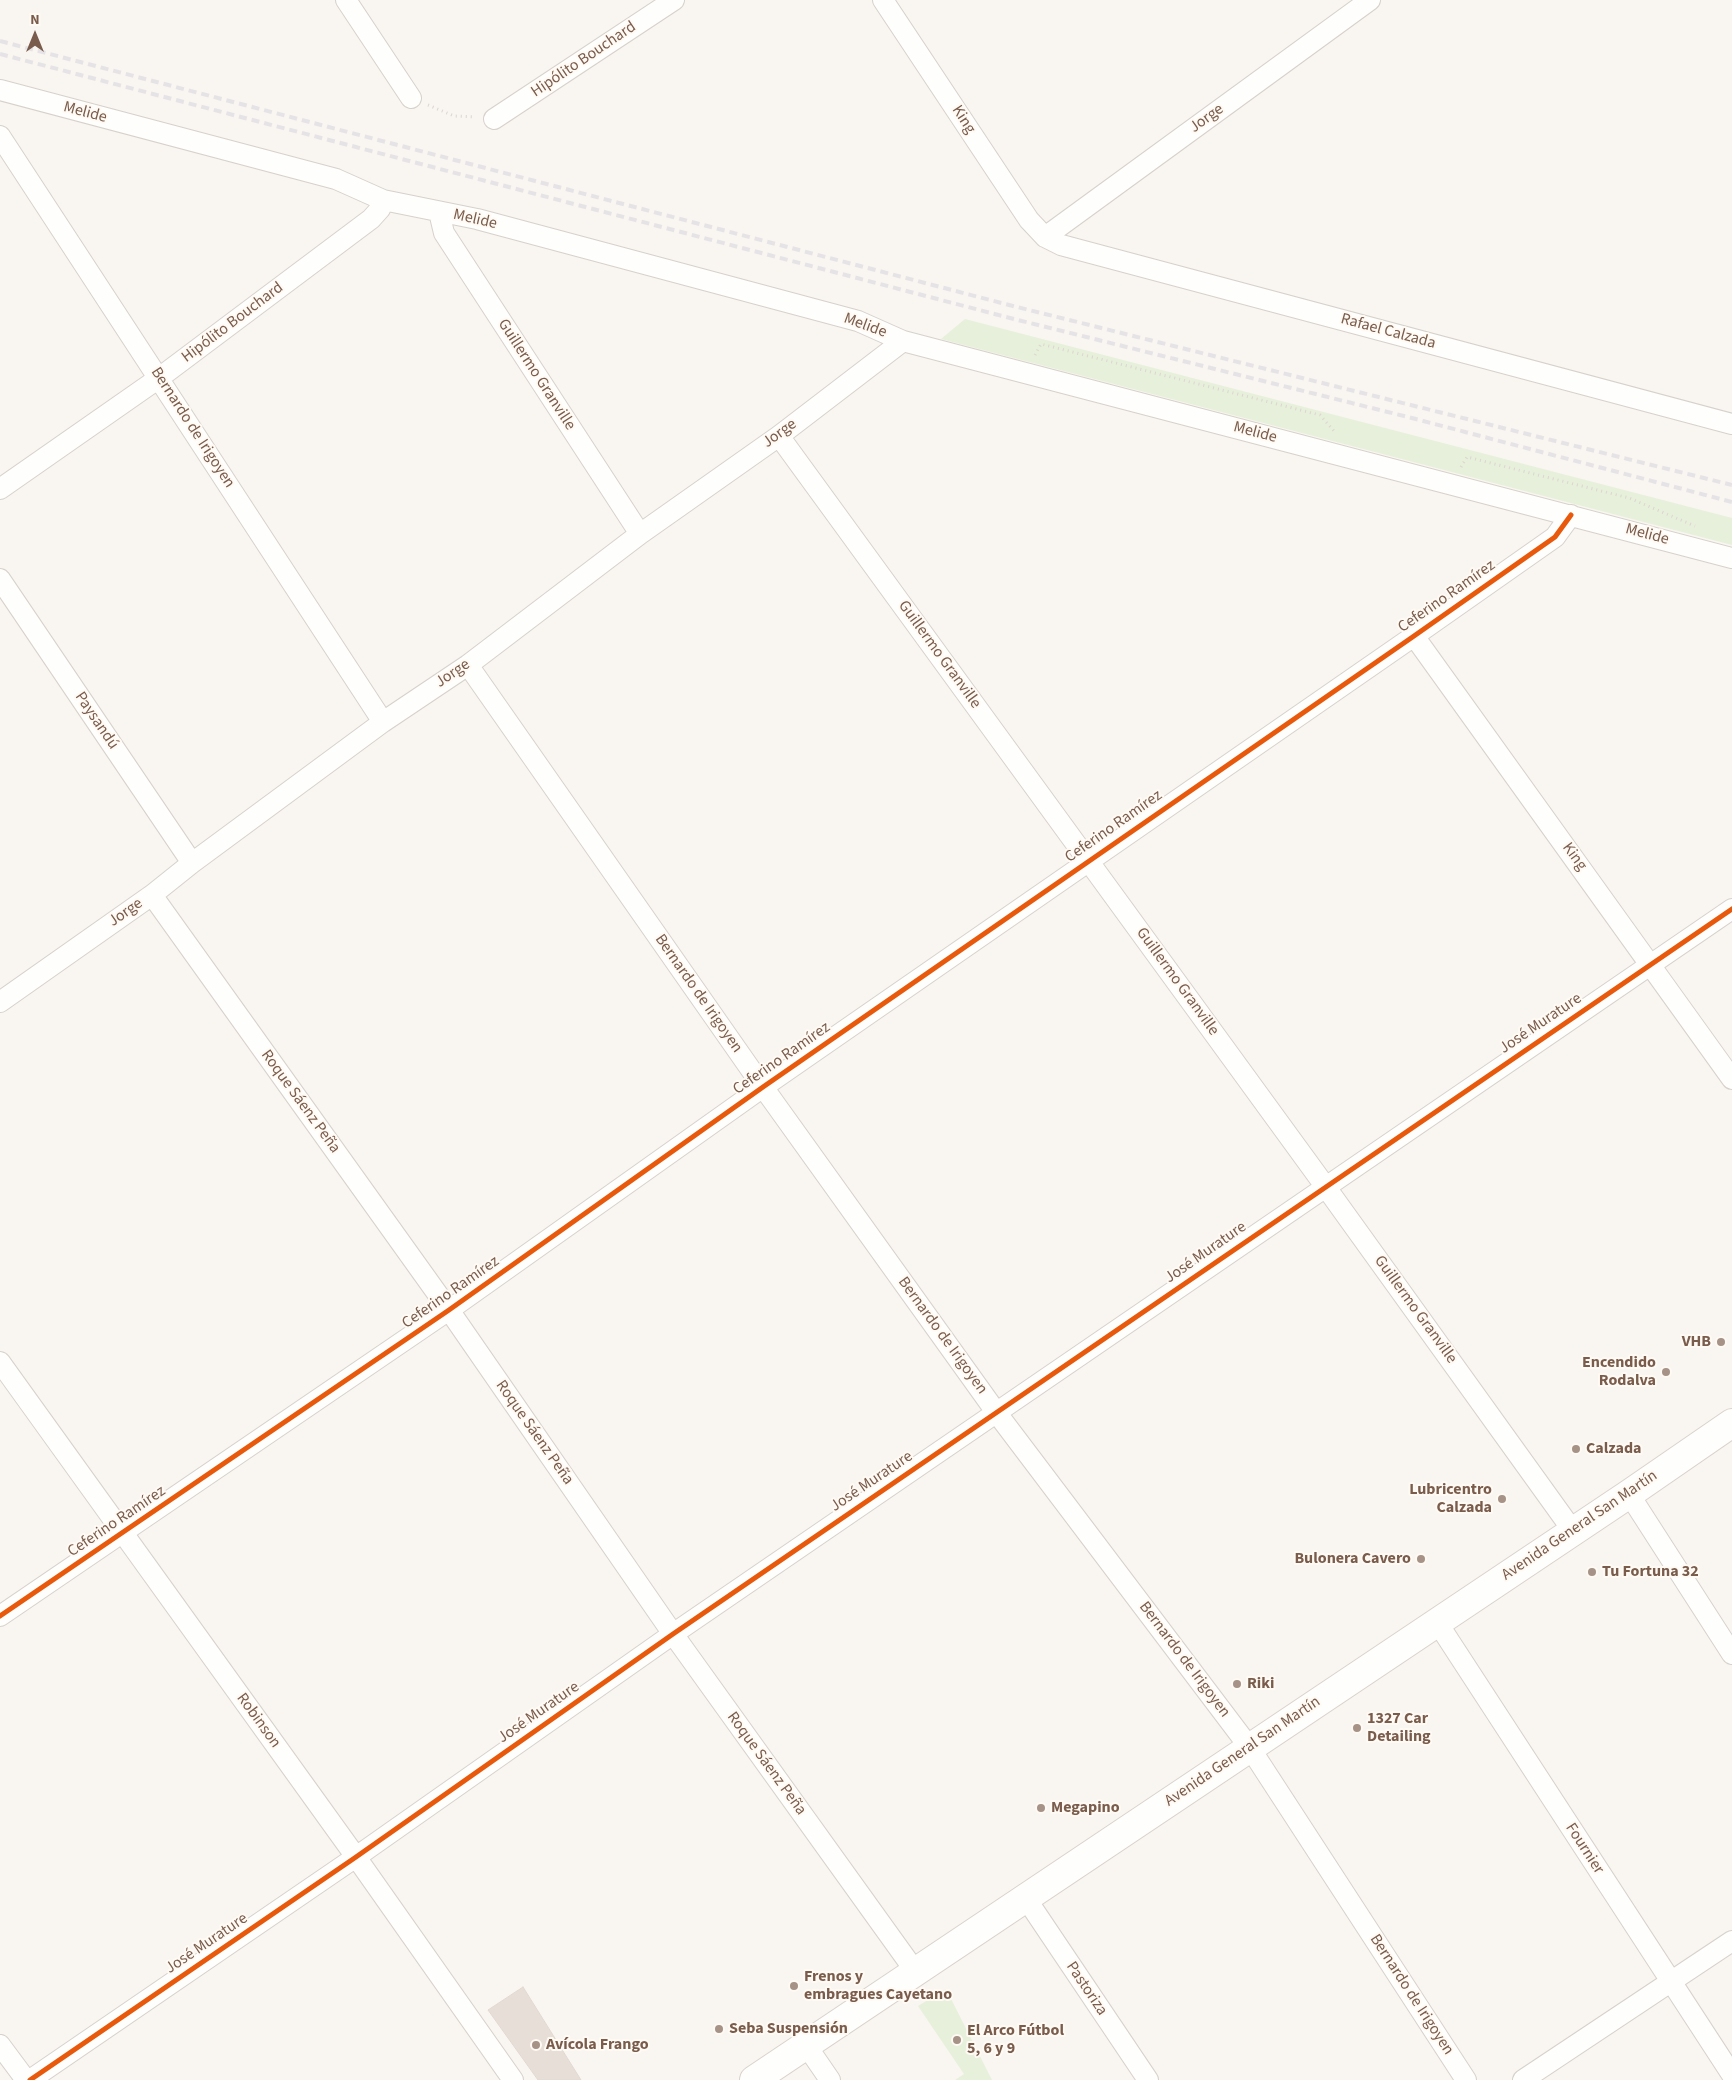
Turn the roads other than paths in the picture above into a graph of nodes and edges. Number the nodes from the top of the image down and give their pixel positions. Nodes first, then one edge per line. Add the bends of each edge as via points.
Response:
1 (346, 0) edge
2 (674, 0) edge
3 (883, 0) edge
4 (1370, 0) edge
5 (0, 90) edge
6 (411, 98) road end
7 (494, 119) road end
8 (0, 136) edge
9 (383, 200) junction
10 (439, 212) junction
11 (1045, 237) junction
12 (903, 341) junction
13 (159, 378) junction
14 (1732, 424) edge
15 (779, 436) junction
16 (0, 489) edge
17 (1571, 515) junction
18 (640, 534) junction
19 (1732, 558) edge
20 (0, 579) edge
21 (1414, 636) junction
22 (468, 664) junction
23 (383, 722) junction
24 (1088, 860) junction
25 (192, 863) junction
26 (152, 894) junction
27 (1732, 909) edge
28 (1651, 964) junction
29 (0, 1001) edge
30 (1732, 1079) edge
31 (763, 1087) junction
32 (1325, 1186) junction
33 (449, 1310) junction
34 (0, 1362) edge
35 (996, 1412) junction
36 (1732, 1423) edge
37 (1629, 1494) junction
38 (1573, 1531) junction
39 (123, 1534) junction
40 (0, 1616) edge
41 (1437, 1622) junction
42 (673, 1634) junction
43 (1732, 1654) edge
44 (1250, 1748) junction
45 (356, 1857) junction
46 (1025, 1897) junction
47 (1732, 1941) edge
48 (915, 1971) junction
49 (1671, 1983) junction
50 (0, 2044) edge
51 (806, 2045) junction
52 (1732, 2075) edge
53 (26, 2080) edge
54 (30, 2080) edge
55 (514, 2080) edge
56 (754, 2080) edge
57 (830, 2080) edge
58 (1148, 2080) edge
59 (1466, 2080) edge
60 (1523, 2080) edge

1 - 6 street
2 - 7 street, Hipólito Bouchard
3 - 11 street, King via 1029,220
4 - 11 street, Jorge
5 - 9 street, Melide via 336,179
8 - 13 street, Bernardo de Irigoyen
9 - 10 street, Melide
9 - 13 street, Hipólito Bouchard via 372,219
10 - 12 street, Melide via 477,219 858,321
10 - 18 street, Guillermo Granville via 444,233
11 - 14 street, Rafael Calzada via 1070,247
12 - 15 street, Jorge
12 - 17 street, Melide
13 - 16 street, Hipólito Bouchard
13 - 23 street, Bernardo de Irigoyen
15 - 18 street, Jorge
15 - 24 street, Guillermo Granville
17 - 19 street, Melide
17 - 21 street, Ceferino Ramírez via 1555,537
18 - 22 street, Jorge
20 - 25 street, Paysandú
21 - 24 street, Ceferino Ramírez
21 - 28 street, King
22 - 23 street, Jorge
22 - 31 street, Bernardo de Irigoyen
23 - 25 street, Jorge
24 - 31 street, Ceferino Ramírez
24 - 32 street, Guillermo Granville
25 - 26 street, Jorge
26 - 29 street, Jorge
26 - 33 street, Roque Sáenz Peña
27 - 28 street, José Murature
28 - 30 street, King
28 - 32 street, José Murature
31 - 33 street, Ceferino Ramírez
31 - 35 street, Bernardo de Irigoyen
32 - 35 street, José Murature
32 - 38 street, Guillermo Granville
33 - 39 street, Ceferino Ramírez
33 - 42 street, Roque Sáenz Peña
34 - 39 street, Robinson
35 - 42 street, José Murature
35 - 44 street, Bernardo de Irigoyen
36 - 37 main road, Avenida General San Martín
37 - 38 main road, Avenida General San Martín
37 - 43 street
38 - 41 main road, Avenida General San Martín
39 - 40 street, Ceferino Ramírez
39 - 45 street, Robinson
41 - 44 main road, Avenida General San Martín
41 - 49 street, Fournier
42 - 45 street, José Murature
42 - 48 street, Roque Sáenz Peña
44 - 46 main road, Avenida General San Martín
44 - 59 street, Bernardo de Irigoyen
45 - 54 street, José Murature
45 - 55 street, Robinson
46 - 48 main road, Avenida General San Martín
46 - 58 street, Pastoriza
47 - 49 street
48 - 51 main road, Avenida General San Martín
49 - 52 street, Fournier
49 - 60 street
50 - 53 street
51 - 56 main road, Avenida General San Martín
51 - 57 street

